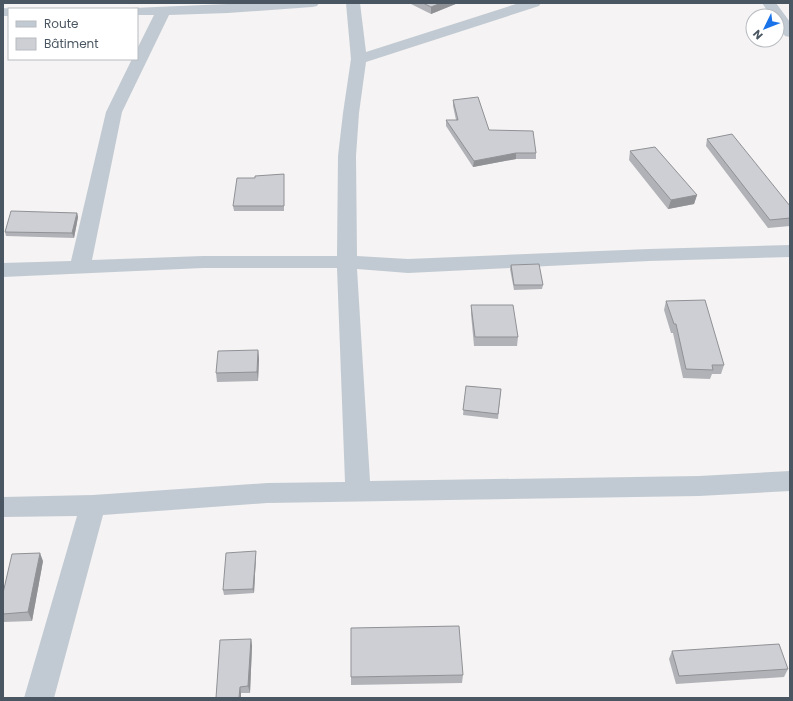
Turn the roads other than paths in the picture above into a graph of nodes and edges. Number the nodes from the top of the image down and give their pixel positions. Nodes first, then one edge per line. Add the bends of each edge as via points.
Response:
1 (312, 3) edge
2 (353, 3) edge
3 (534, 3) edge
4 (769, 3) edge
5 (138, 11) edge
6 (163, 11) junction
7 (790, 32) edge
8 (359, 59) junction
9 (790, 251) edge
10 (347, 262) junction
11 (80, 267) junction
12 (3, 270) edge
13 (790, 481) edge
14 (358, 492) junction
15 (93, 505) junction
16 (3, 507) edge
17 (39, 698) edge

1 - 6 street
2 - 8 street
3 - 8 street
4 - 7 street
5 - 6 street
6 - 11 street via 114,112
8 - 10 street via 347,156
9 - 10 street via 408,266
10 - 11 street via 203,262
10 - 14 street
11 - 12 street
13 - 14 street via 691,486
14 - 15 street via 267,493
15 - 16 street
15 - 17 street

